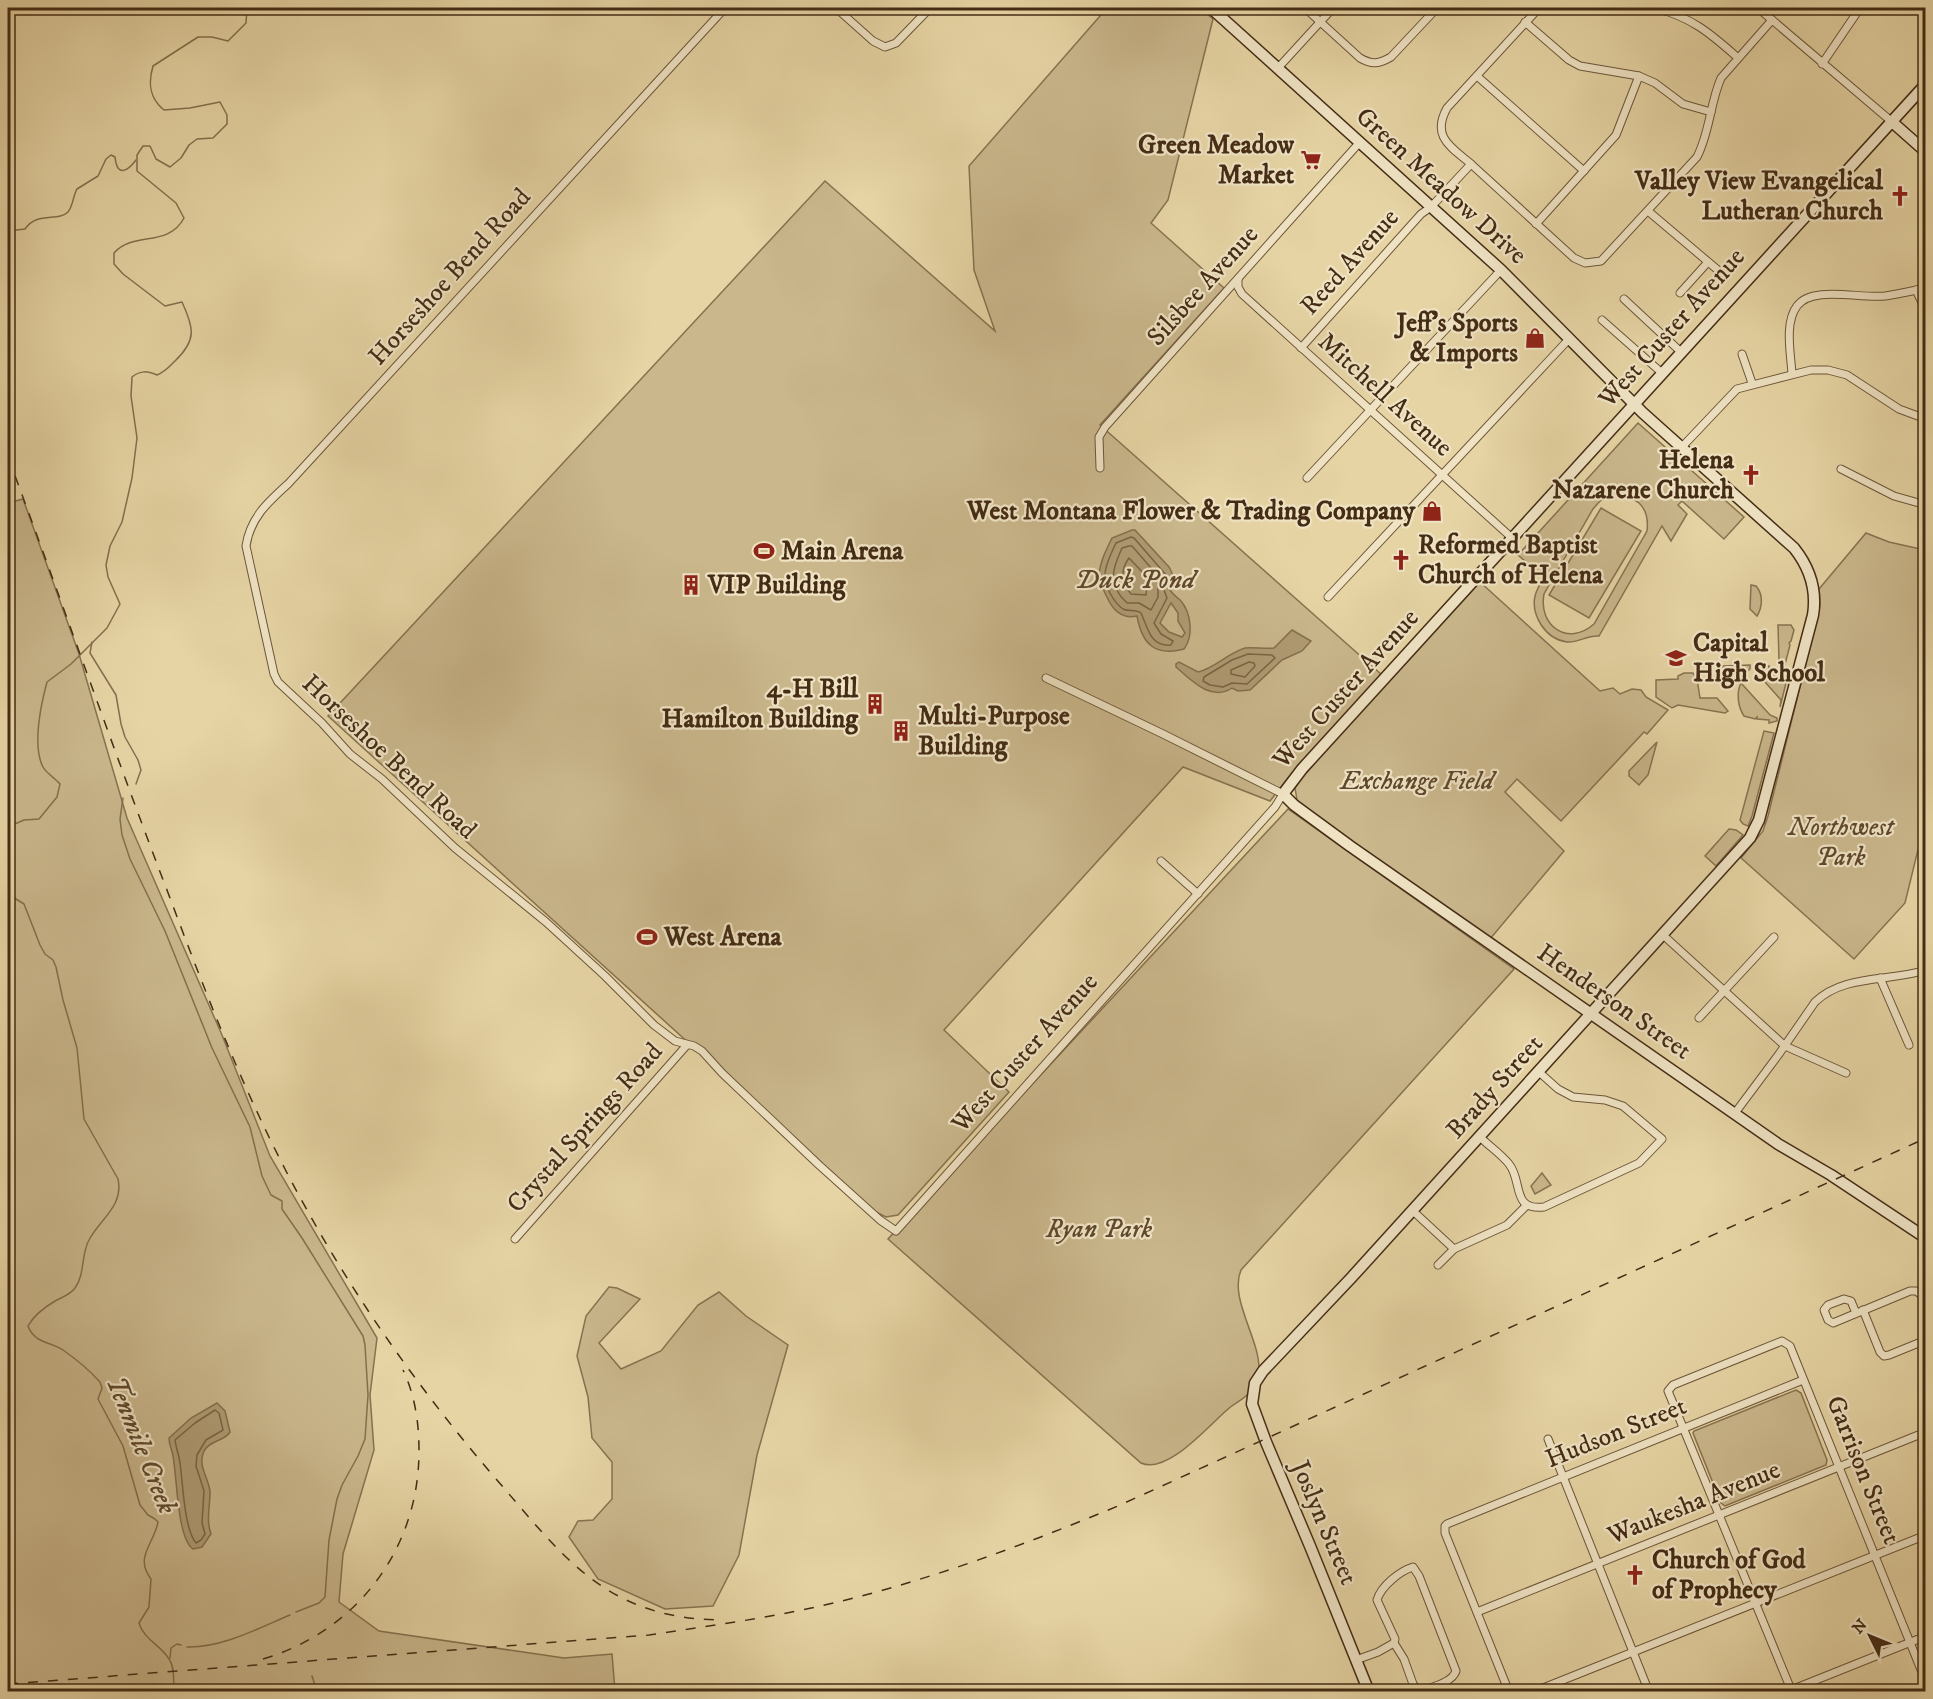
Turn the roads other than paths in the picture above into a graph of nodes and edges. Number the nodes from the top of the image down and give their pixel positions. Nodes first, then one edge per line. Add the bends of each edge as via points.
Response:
1 (725, 8) edge
2 (836, 8) edge
3 (930, 8) edge
4 (1211, 8) edge
5 (1305, 8) edge
6 (1333, 8) edge
7 (1437, 8) edge
8 (1539, 8) edge
9 (1655, 8) edge
10 (1758, 8) edge
11 (1860, 8) edge
12 (1772, 20) junction
13 (1320, 22) junction
14 (1525, 22) junction
15 (1737, 57) junction
16 (1822, 64) junction
17 (1278, 68) junction
18 (1477, 76) junction
19 (1639, 76) junction
20 (1926, 84) edge
21 (1711, 112) junction
22 (1891, 121) junction
23 (1360, 142) junction
24 (1926, 152) edge
25 (1471, 164) junction
26 (1584, 171) junction
27 (1431, 207) junction
28 (1648, 211) junction
29 (1536, 224) junction
30 (1708, 262) junction
31 (1501, 270) junction
32 (1719, 272) dead end
33 (1238, 279) junction
34 (1926, 288) edge
35 (1916, 290) junction
36 (1680, 292) dead end
37 (1624, 299) dead end
38 (1926, 311) edge
39 (1602, 320) dead end
40 (1570, 338) junction
41 (1301, 348) junction
42 (1681, 352) junction
43 (1742, 354) dead end
44 (1662, 373) junction
45 (1792, 375) junction
46 (1752, 384) junction
47 (1634, 404) junction
48 (1370, 410) junction
49 (1926, 419) edge
50 (1681, 448) junction
51 (1100, 468) dead end
52 (1841, 469) dead end
53 (1442, 475) junction
54 (1307, 478) dead end
55 (1926, 505) edge
56 (1512, 538) junction
57 (1328, 597) dead end
58 (1046, 678) dead end
59 (1282, 794) junction
60 (1161, 861) dead end
61 (1198, 894) junction
62 (1663, 935) junction
63 (1774, 937) dead end
64 (1926, 970) edge
65 (1880, 978) junction
66 (1725, 990) junction
67 (1592, 1014) junction
68 (1700, 1017) dead end
69 (687, 1045) junction
70 (1909, 1045) dead end
71 (1785, 1046) junction
72 (1539, 1072) junction
73 (1846, 1073) dead end
74 (1735, 1113) junction
75 (1480, 1137) junction
76 (1527, 1205) junction
77 (1413, 1210) junction
78 (876, 1216) joint
79 (1926, 1238) edge
80 (515, 1239) dead end
81 (1454, 1249) junction
82 (1438, 1265) dead end
83 (1926, 1298) edge
84 (1859, 1312) junction
85 (1926, 1340) edge
86 (1263, 1371) joint
87 (1803, 1380) junction
88 (1683, 1428) junction
89 (1926, 1432) edge
90 (1548, 1439) dead end
91 (1839, 1467) junction
92 (1563, 1477) junction
93 (1719, 1516) junction
94 (1926, 1535) edge
95 (1875, 1556) junction
96 (1598, 1564) junction
97 (1756, 1602) junction
98 (1477, 1612) junction
99 (1926, 1636) edge
100 (1910, 1642) junction
101 (1394, 1644) junction
102 (1633, 1652) junction
103 (1356, 1660) junction
104 (1926, 1682) edge
105 (1790, 1691) edge
106 (1369, 1692) edge
107 (1420, 1692) edge
108 (1509, 1692) edge
109 (1533, 1692) edge
110 (1649, 1692) edge

1 - 69 street, Horseshoe Bend Road via 258,513 246,546 278,682 455,848 555,930 654,1024 675,1041
2 - 3 street via 885,47 896,43
4 - 17 main road, Green Meadow Drive
5 - 13 street
6 - 13 street
7 - 13 street via 1392,57 1369,64
8 - 14 street
9 - 15 street via 1688,18 1708,30
10 - 12 street
11 - 16 street
12 - 15 street
12 - 16 street
13 - 17 street
14 - 18 street
14 - 19 street via 1580,66
15 - 21 street via 1721,78
16 - 22 street
17 - 23 main road, Green Meadow Drive
18 - 25 street via 1448,108 1440,132
18 - 26 street
19 - 21 street via 1683,104
19 - 26 street via 1619,130
20 - 22 main road, West Custer Avenue
21 - 28 street via 1697,157
22 - 24 main road
22 - 42 main road, West Custer Avenue
23 - 27 main road, Green Meadow Drive
23 - 33 street, Silsbee Avenue
25 - 27 street, Reed Avenue
25 - 29 street
26 - 29 street
27 - 31 main road, Green Meadow Drive
27 - 41 street, Reed Avenue
28 - 29 street via 1608,255 1593,263 1574,258
28 - 30 street
30 - 32 street
30 - 36 street
31 - 40 main road, Green Meadow Drive
31 - 48 street
33 - 41 street, Mitchell Avenue via 1242,294
33 - 51 street, Silsbee Avenue via 1106,427 1099,437
34 - 35 street
35 - 38 street
35 - 45 street via 1885,296 1828,293 1805,298 1796,307 1790,324
37 - 42 street
39 - 44 street
40 - 47 main road, Green Meadow Drive
40 - 53 street
41 - 48 street, Mitchell Avenue
42 - 44 main road, West Custer Avenue
43 - 46 street
44 - 47 main road, West Custer Avenue
45 - 46 street
45 - 49 street via 1828,370 1847,375 1899,409
46 - 50 street via 1734,391
47 - 50 main road, Green Meadow Drive
47 - 56 main road, West Custer Avenue
48 - 53 street, Mitchell Avenue
48 - 54 street
50 - 62 main road, Brady Street via 1794,548 1807,566 1815,601 1760,820 1745,844
52 - 55 street via 1894,496
53 - 56 street, Mitchell Avenue
53 - 57 street
56 - 59 main road, West Custer Avenue
58 - 59 street
59 - 61 street, West Custer Avenue via 1275,807
59 - 67 main road, Henderson Street via 1350,846
60 - 61 street
61 - 78 street, West Custer Avenue via 896,1230
62 - 66 street
62 - 67 main road, Brady Street
63 - 66 street
64 - 65 street
65 - 70 street
65 - 71 street via 1844,984 1822,995
66 - 68 street
66 - 71 street
67 - 72 main road, Brady Street
67 - 74 main road, Henderson Street
69 - 78 street, Horseshoe Bend Road via 702,1051
69 - 80 street, Crystal Springs Road
71 - 73 street
71 - 74 street
72 - 75 main road, Brady Street
72 - 76 street via 1572,1097 1623,1106 1662,1139 1634,1166 1544,1206
74 - 79 main road, Henderson Street
75 - 76 street via 1509,1164
75 - 77 main road, Brady Street
76 - 81 street via 1507,1225
77 - 81 street
77 - 86 main road, Brady Street
81 - 82 street
83 - 84 street via 1910,1291
84 - 84 street via 1851,1301 1844,1299 1824,1310 1831,1323
84 - 85 street via 1884,1356
86 - 103 main road, Joslyn Street via 1252,1404
87 - 88 street, Hudson Street
87 - 88 street, Garrison Street via 1785,1341 1673,1385 1668,1391
87 - 91 street, Garrison Street
88 - 92 street, Hudson Street
88 - 93 street
89 - 91 street, Waukesha Avenue
90 - 92 street
91 - 93 street, Waukesha Avenue
91 - 95 street, Garrison Street
92 - 96 street
92 - 98 street, Hudson Street via 1445,1526
93 - 96 street, Waukesha Avenue
93 - 97 street
94 - 95 street
95 - 97 street
95 - 100 street, Garrison Street
96 - 98 street, Waukesha Avenue
96 - 102 street
97 - 102 street
97 - 105 street
98 - 108 street
99 - 100 street
100 - 104 street, Garrison Street
100 - 105 street
101 - 103 street
101 - 107 street
101 - 107 street via 1377,1600 1385,1586 1413,1567 1456,1671 1448,1680
102 - 109 street
102 - 110 street
103 - 106 main road, Joslyn Street

